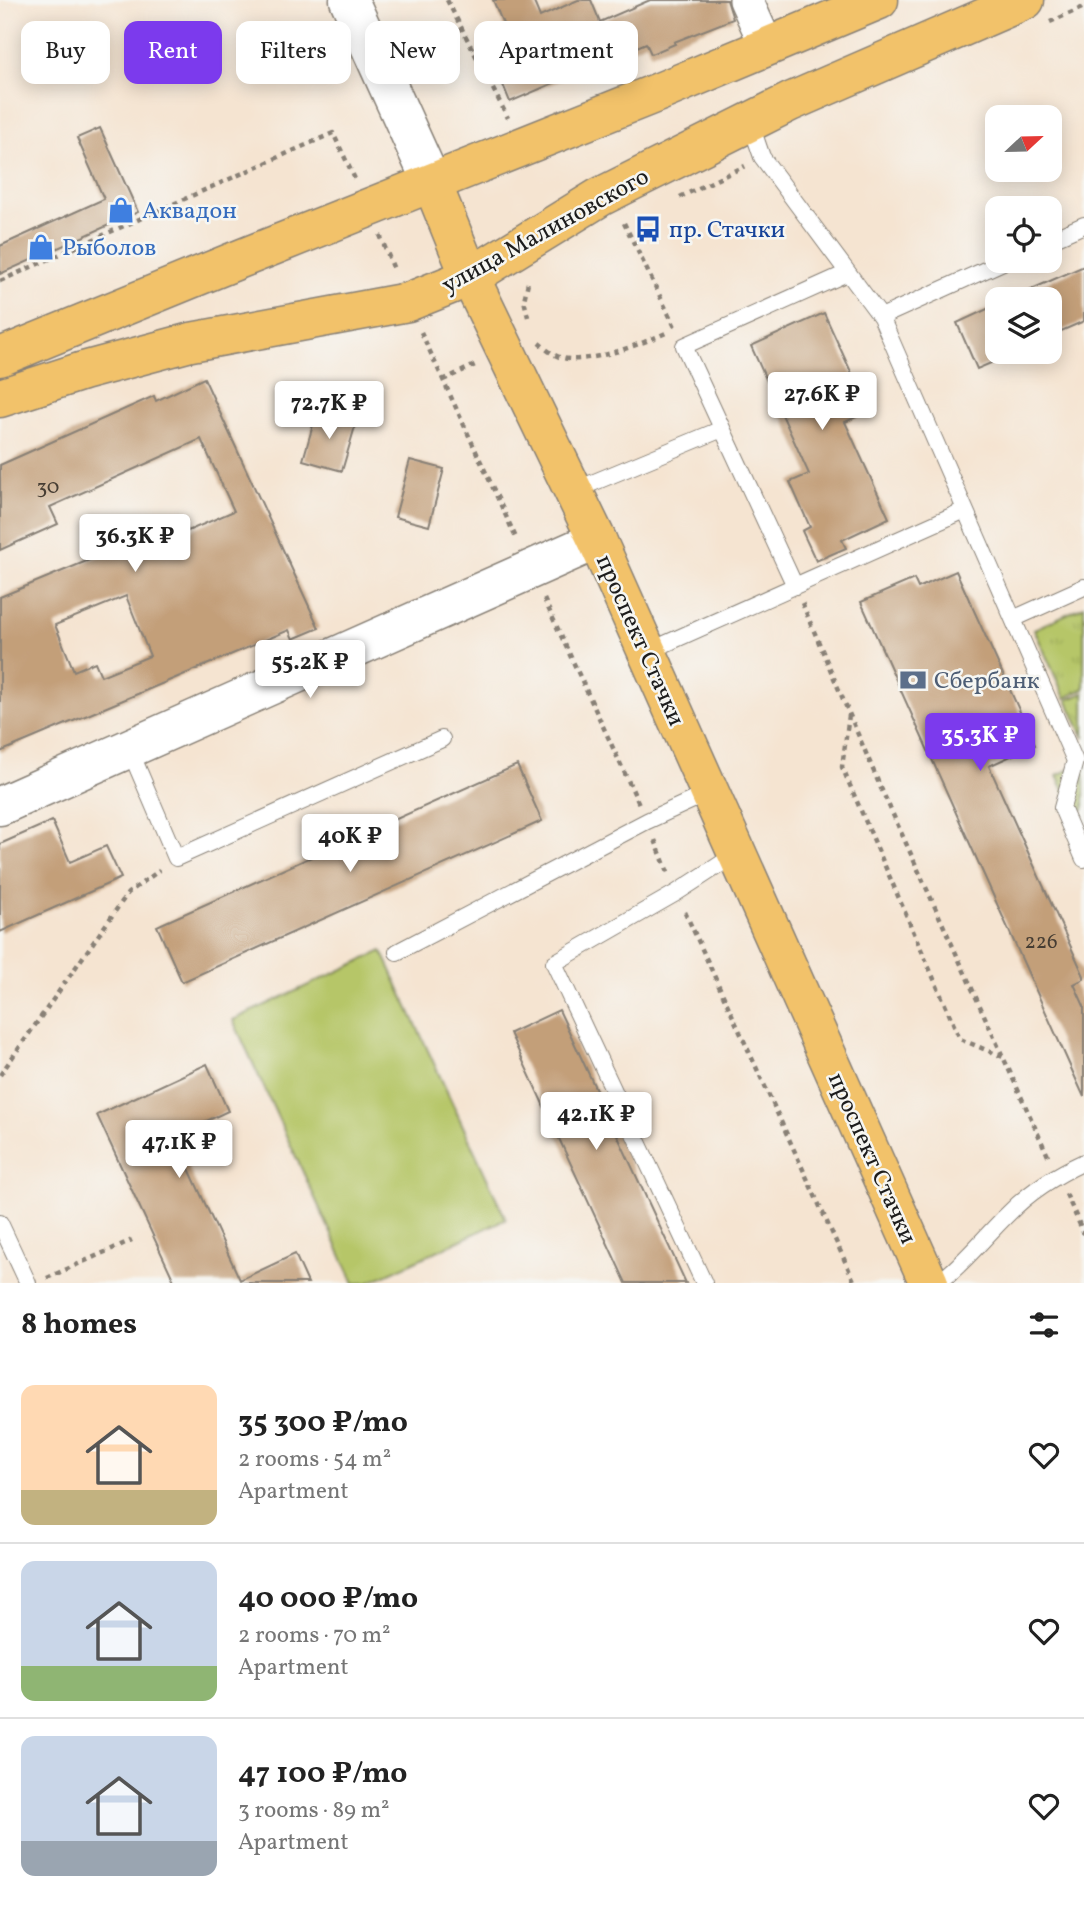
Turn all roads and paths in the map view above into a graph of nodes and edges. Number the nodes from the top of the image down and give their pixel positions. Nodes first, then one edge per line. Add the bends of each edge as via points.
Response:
1 (349, 0) edge
2 (447, 0) edge
3 (746, 0) edge
4 (879, 0) edge
5 (1084, 6) edge
6 (1036, 11) edge
7 (767, 47) junction
8 (509, 119) dead end
9 (756, 139) junction
10 (432, 183) junction
11 (671, 201) dead end
12 (368, 208) junction
13 (635, 218) dead end
14 (1084, 225) edge
15 (1062, 235) edge
16 (985, 270) edge
17 (847, 273) junction
18 (530, 275) dead end
19 (470, 277) junction
20 (0, 281) edge
21 (408, 302) junction
22 (881, 317) junction
23 (675, 328) junction
24 (519, 345) junction
25 (684, 346) junction
26 (0, 357) edge
27 (443, 380) junction
28 (0, 398) edge
29 (722, 429) junction
30 (573, 491) junction
31 (965, 510) junction
32 (597, 540) junction
33 (530, 569) junction
34 (795, 586) junction
35 (1084, 587) edge
36 (1013, 619) junction
37 (647, 652) junction
38 (849, 714) junction
39 (442, 739) dead end
40 (129, 748) junction
41 (708, 793) junction
42 (0, 806) edge
43 (647, 821) junction
44 (736, 855) junction
45 (176, 858) junction
46 (1084, 859) edge
47 (676, 893) junction
48 (397, 952) dead end
49 (1003, 1057) junction
50 (0, 1075) edge
51 (1084, 1162) edge
52 (1057, 1174) junction
53 (0, 1223) edge
54 (1084, 1234) edge
55 (132, 1240) dead end
56 (28, 1283) edge
57 (36, 1283) edge
58 (704, 1283) edge
59 (855, 1283) edge
60 (929, 1283) edge
61 (938, 1283) edge

1 - 10 street, проспект Стачки
2 - 8 path
3 - 7 street
4 - 7 main road
5 - 6 path
6 - 9 main road, улица Малиновского via 790,102
7 - 10 main road
9 - 11 path
9 - 17 lane
9 - 19 main road, улица Малиновского via 600,197
10 - 12 main road
10 - 19 main road, проспект Стачки
12 - 20 path via 333,133
12 - 21 path
12 - 26 main road
13 - 23 path via 624,223
14 - 15 lane
16 - 22 lane
17 - 22 lane
17 - 25 lane
18 - 24 path
19 - 21 main road, улица Малиновского
19 - 24 main road, проспект Стачки
21 - 27 path
21 - 28 main road, улица Малиновского via 191,342
22 - 31 lane
23 - 24 path via 639,345 595,357 559,357
23 - 25 path
24 - 27 path
24 - 30 main road, проспект Стачки
25 - 29 lane
27 - 33 path
29 - 30 lane
29 - 34 lane
30 - 32 main road, проспект Стачки
31 - 34 lane
31 - 36 lane
32 - 33 street
32 - 37 main road, проспект Стачки
33 - 40 street
33 - 43 path
34 - 37 lane
34 - 38 path
35 - 36 lane
36 - 46 lane via 1075,761 1062,808
37 - 41 main road, проспект Стачки
38 - 49 path
38 - 49 path via 842,767 960,1039
39 - 45 lane
40 - 42 street
40 - 45 lane
41 - 43 lane
41 - 44 main road, проспект Стачки
43 - 47 path
43 - 48 lane
44 - 47 lane
44 - 60 main road, проспект Стачки
45 - 50 path via 128,893
47 - 58 lane via 554,963
47 - 59 path
49 - 52 path
51 - 52 lane
52 - 54 path
52 - 61 lane via 1009,1212 959,1267
53 - 56 lane
55 - 57 path

